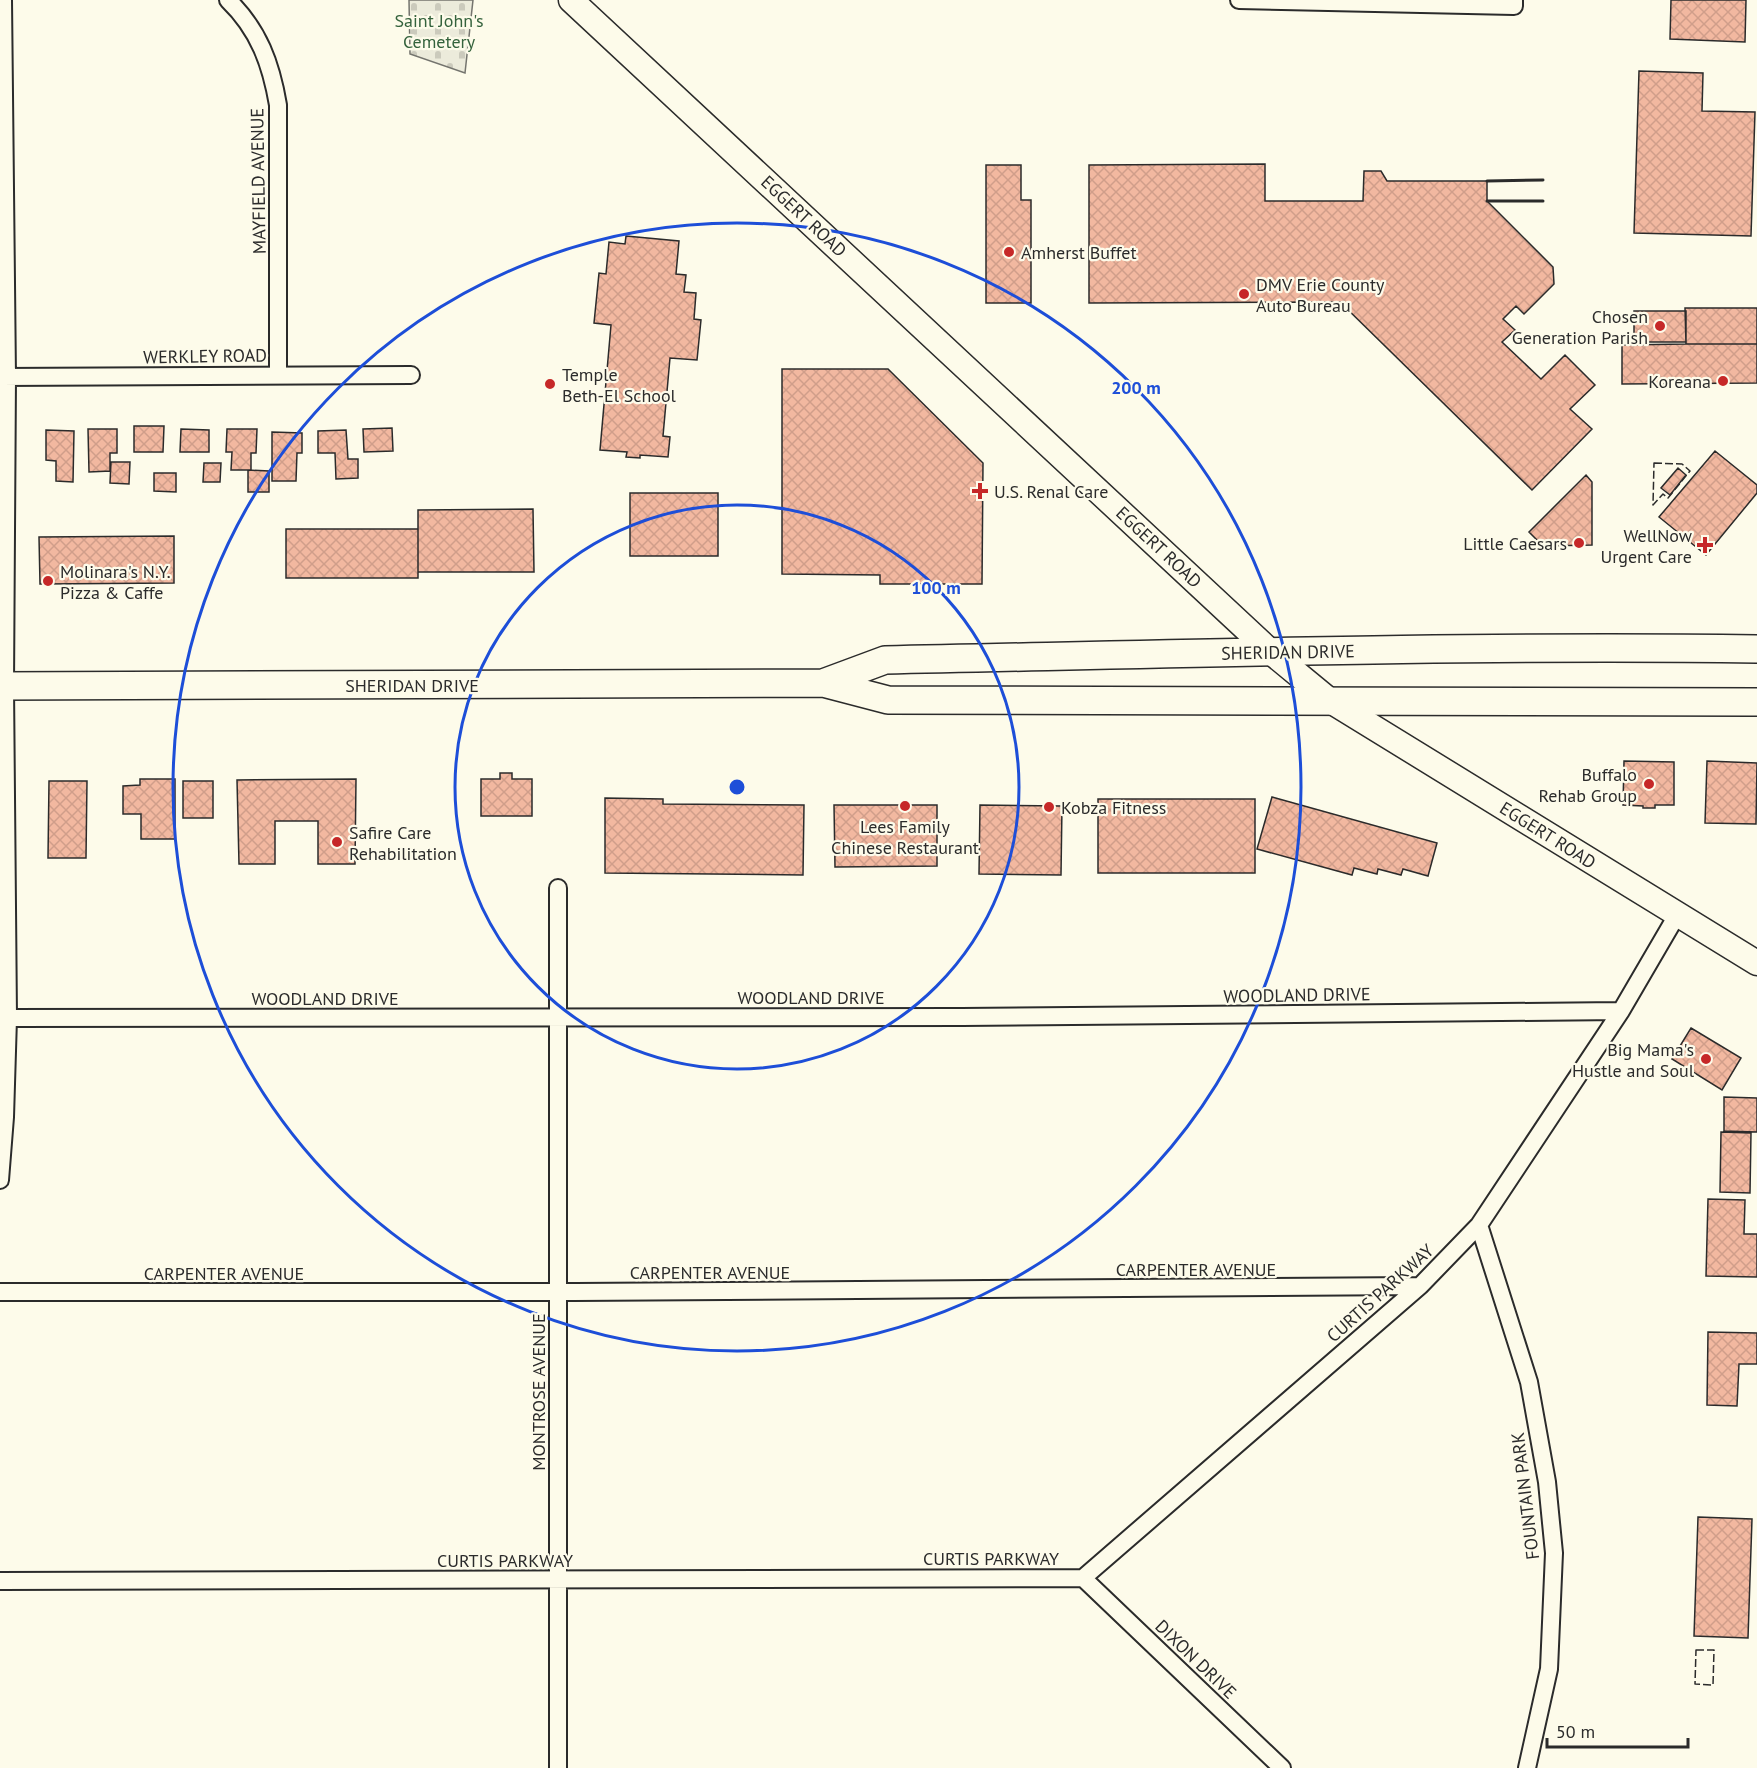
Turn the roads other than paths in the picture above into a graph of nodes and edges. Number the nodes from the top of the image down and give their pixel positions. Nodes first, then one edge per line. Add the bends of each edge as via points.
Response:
1 (3, 0) edge
2 (228, 0) edge
3 (571, 0) edge
4 (1239, 0) edge
5 (1256, 0) edge
6 (1514, 0) edge
7 (278, 375) junction
8 (411, 375) dead end
9 (4, 377) edge
10 (1757, 649) edge
11 (1272, 653) junction
12 (823, 683) junction
13 (3, 686) edge
14 (1329, 700) junction
15 (1757, 702) edge
16 (558, 888) dead end
17 (1677, 915) junction
18 (1757, 963) edge
19 (1622, 1011) junction
20 (558, 1017) junction
21 (4, 1018) edge
22 (0, 1180) edge
23 (1479, 1225) junction
24 (1420, 1287) junction
25 (0, 1292) edge
26 (558, 1292) junction
27 (1083, 1578) junction
28 (558, 1579) junction
29 (0, 1581) edge
30 (558, 1768) edge
31 (1282, 1768) edge
32 (1527, 1768) edge

1 - 9 street
2 - 7 street, MAYFIELD AVENUE via 251,28 265,54 278,105
3 - 11 street, EGGERT ROAD
4 - 5 street
5 - 6 street via 1514,6
7 - 8 street, WERKLEY ROAD
7 - 9 street, WERKLEY ROAD
9 - 13 street
10 - 11 main road, SHERIDAN DRIVE via 1432,648
11 - 12 main road, SHERIDAN DRIVE via 885,660
11 - 14 street, EGGERT ROAD
12 - 13 main road, SHERIDAN DRIVE
12 - 14 main road, SHERIDAN DRIVE via 888,700
13 - 21 street
14 - 15 main road, SHERIDAN DRIVE
14 - 17 street, EGGERT ROAD
16 - 20 street, MONTROSE AVENUE
17 - 18 street, EGGERT ROAD
17 - 19 street, CURTIS PARKWAY
19 - 20 street, WOODLAND DRIVE
19 - 23 street, CURTIS PARKWAY
20 - 21 street, WOODLAND DRIVE
20 - 26 street, MONTROSE AVENUE
21 - 22 street via 5,1117
23 - 24 street, CURTIS PARKWAY
23 - 32 street, FOUNTAIN PARK via 1529,1382 1553,1541 1549,1669
24 - 26 street, CARPENTER AVENUE
24 - 27 street, CURTIS PARKWAY
25 - 26 street, CARPENTER AVENUE
26 - 28 street, MONTROSE AVENUE
27 - 28 street, CURTIS PARKWAY
27 - 31 street, DIXON DRIVE
28 - 29 street, CURTIS PARKWAY
28 - 30 street, MONTROSE AVENUE

